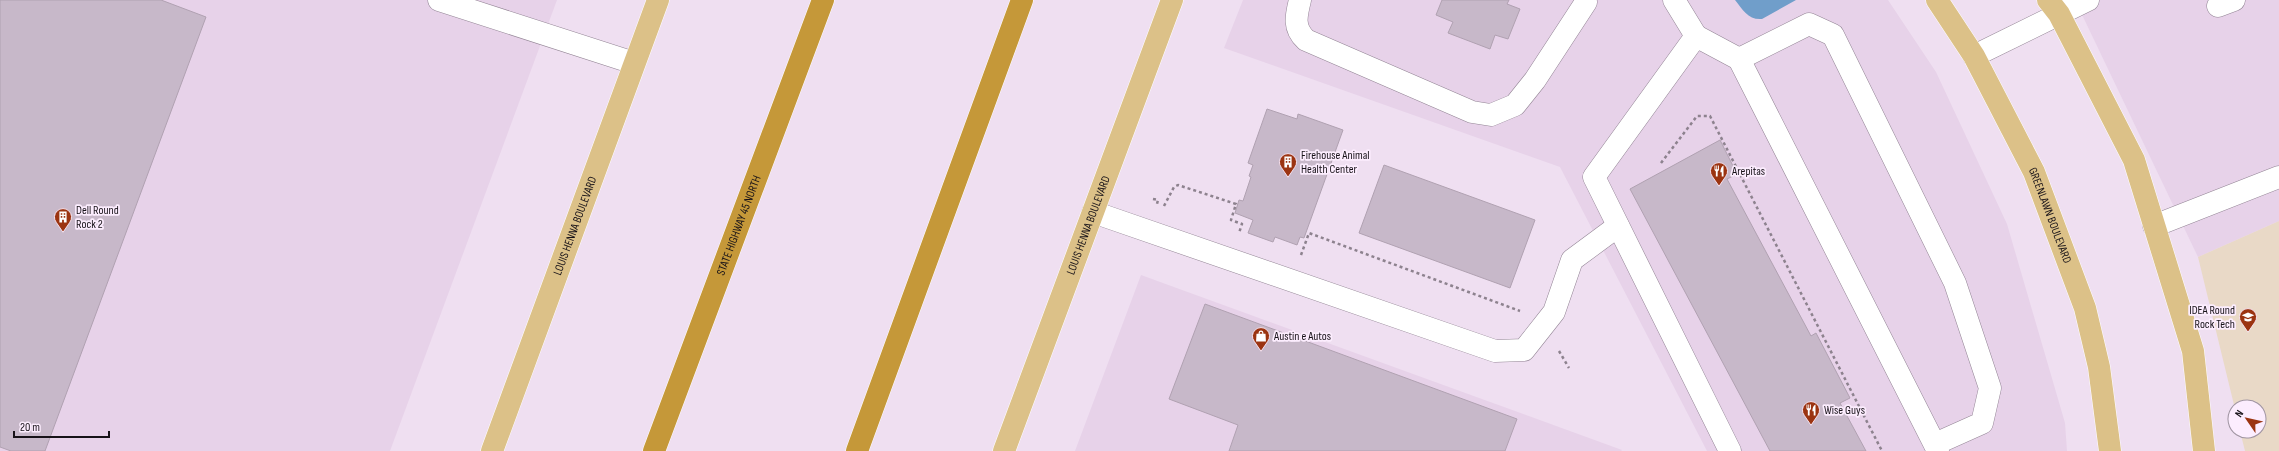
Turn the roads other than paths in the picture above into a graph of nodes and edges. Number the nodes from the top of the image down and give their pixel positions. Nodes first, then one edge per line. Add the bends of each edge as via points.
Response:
1 (439, 0) edge
2 (658, 0) edge
3 (823, 0) edge
4 (1022, 0) edge
5 (1172, 0) edge
6 (1300, 0) edge
7 (1674, 0) edge
8 (1937, 0) edge
9 (2088, 0) edge
10 (1585, 1) edge
11 (2053, 7) edge
12 (1696, 36) junction
13 (1974, 56) junction
14 (1739, 59) junction
15 (634, 63) junction
16 (2279, 177) edge
17 (1093, 212) junction
18 (1618, 226) junction
19 (2154, 226) junction
20 (1936, 448) edge
21 (655, 449) edge
22 (492, 451) edge
23 (858, 451) edge
24 (1004, 451) edge
25 (1730, 451) edge
26 (2110, 451) edge
27 (2204, 451) edge

1 - 15 lane
2 - 15 main road, LOUIS HENNA BOULEVARD
3 - 21 highway, STATE HIGHWAY 45 NORTH
4 - 23 highway
5 - 17 main road, LOUIS HENNA BOULEVARD
6 - 10 lane via 1298,33 1306,40 1472,112 1492,115 1515,105 1535,80
7 - 12 lane
8 - 13 main road, GREENLAWN BOULEVARD
9 - 11 lane
11 - 13 lane
11 - 19 main road via 2134,160
12 - 14 lane
12 - 18 lane via 1594,177
13 - 26 main road, GREENLAWN BOULEVARD via 2034,172 2085,308 2099,367
14 - 20 lane
14 - 20 lane via 1809,24 1832,34 1955,283 1990,388 1982,423
15 - 22 main road, LOUIS HENNA BOULEVARD
16 - 19 lane
17 - 18 lane via 1495,351 1524,350 1554,312 1572,260
17 - 24 main road, LOUIS HENNA BOULEVARD
18 - 25 lane
19 - 27 main road via 2192,352

